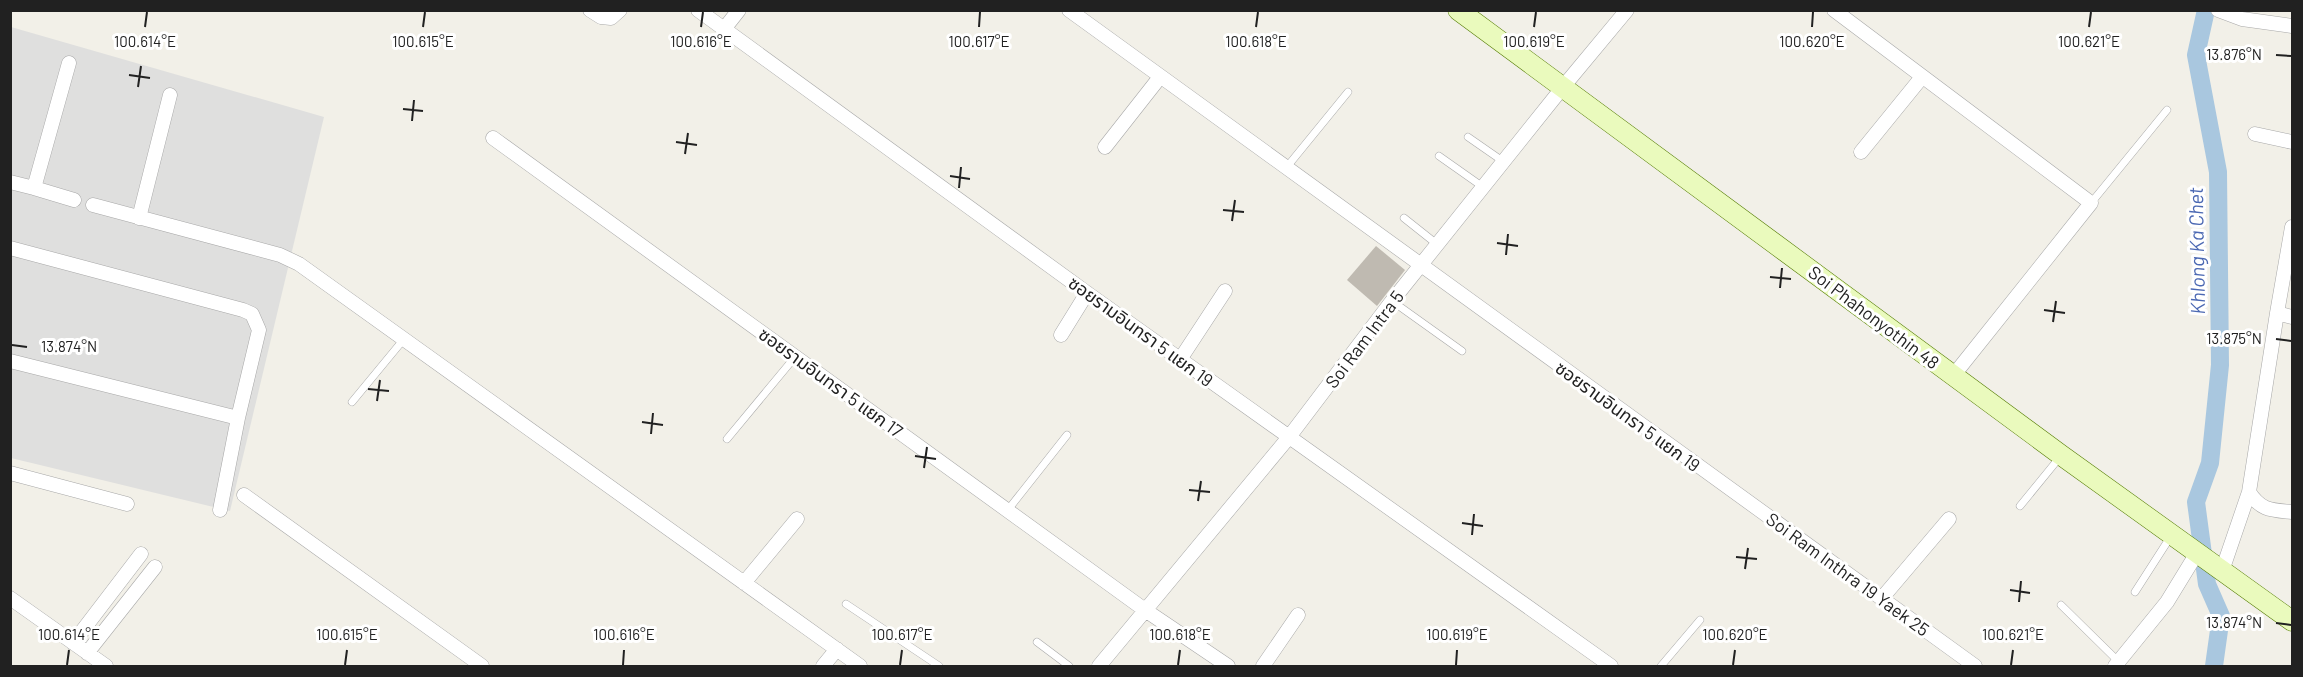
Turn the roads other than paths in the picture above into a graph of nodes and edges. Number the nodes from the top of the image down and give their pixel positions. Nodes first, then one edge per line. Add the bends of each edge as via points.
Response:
1 (590, 10) edge
2 (620, 10) edge
3 (698, 10) edge
4 (739, 10) edge
5 (1069, 10) edge
6 (1458, 10) edge
7 (1628, 10) edge
8 (1834, 10) edge
9 (2221, 12) edge
10 (2292, 26) edge
11 (724, 29) junction
12 (69, 63) dead end
13 (1160, 76) junction
14 (1922, 77) junction
15 (1563, 87) junction
16 (1348, 92) dead end
17 (170, 95) dead end
18 (2167, 110) dead end
19 (2255, 134) dead end
20 (1468, 137) dead end
21 (493, 138) dead end
22 (2292, 142) edge
23 (1106, 147) dead end
24 (1861, 152) dead end
25 (1439, 156) dead end
26 (1503, 162) junction
27 (1286, 168) junction
28 (10, 182) edge
29 (1483, 187) junction
30 (34, 188) junction
31 (74, 200) dead end
32 (2091, 203) junction
33 (93, 205) dead end
34 (139, 218) junction
35 (1404, 218) dead end
36 (2292, 227) edge
37 (1438, 245) junction
38 (10, 248) edge
39 (1421, 266) junction
40 (1225, 291) dead end
41 (1087, 293) junction
42 (1392, 301) junction
43 (2277, 313) junction
44 (2292, 316) edge
45 (1061, 335) dead end
46 (404, 339) junction
47 (1462, 351) dead end
48 (795, 357) junction
49 (1181, 358) junction
50 (10, 361) edge
51 (1953, 376) junction
52 (352, 402) dead end
53 (238, 418) junction
54 (1067, 435) dead end
55 (1290, 437) junction
56 (728, 439) dead end
57 (2061, 456) junction
58 (10, 473) edge
59 (1721, 483) joint
60 (2249, 492) junction
61 (243, 495) dead end
62 (127, 504) dead end
63 (2020, 506) dead end
64 (220, 510) dead end
65 (1007, 511) junction
66 (2292, 512) edge
67 (797, 519) dead end
68 (1949, 519) dead end
69 (2173, 535) junction
70 (2198, 553) junction
71 (141, 554) dead end
72 (155, 567) dead end
73 (2222, 571) junction
74 (744, 583) junction
75 (2136, 592) dead end
76 (10, 598) edge
77 (1882, 598) junction
78 (846, 604) dead end
79 (2061, 605) dead end
80 (1145, 610) junction
81 (1298, 615) dead end
82 (1700, 620) dead end
83 (2292, 621) edge
84 (73, 642) junction
85 (1038, 642) dead end
86 (837, 649) junction
87 (87, 653) junction
88 (2117, 664) edge
89 (106, 666) edge
90 (482, 666) edge
91 (823, 666) edge
92 (860, 666) edge
93 (939, 666) edge
94 (1069, 666) edge
95 (1099, 666) edge
96 (1228, 666) edge
97 (1263, 666) edge
98 (1611, 666) edge
99 (1661, 666) edge
100 (1975, 666) edge

1 - 2 street via 611,18
3 - 11 street, ซอยรามอินทรา 5 แยก 19
4 - 11 street
5 - 13 street, ซอยรามอินทรา 5 แยก 19
6 - 15 street, Soi Phahonyothin 48
7 - 15 street, Soi Ram Intra 5
8 - 14 street
9 - 10 street
11 - 41 street, ซอยรามอินทรา 5 แยก 19
12 - 30 street
13 - 23 street
13 - 27 street, ซอยรามอินทรา 5 แยก 19
14 - 24 street
14 - 32 street
15 - 26 street, Soi Ram Intra 5
15 - 51 street, Soi Phahonyothin 48
16 - 27 lane
17 - 34 street
18 - 32 lane
19 - 22 street
20 - 26 lane
21 - 48 street, ซอยรามอินทรา 5 แยก 17
25 - 29 lane
26 - 29 street, Soi Ram Intra 5
27 - 39 street, ซอยรามอินทรา 5 แยก 19
28 - 30 street
29 - 37 street, Soi Ram Intra 5
30 - 31 street
32 - 51 street
33 - 34 street
34 - 46 street via 280,255 310,271
35 - 37 lane
36 - 43 street
37 - 39 street, Soi Ram Intra 5
38 - 53 street via 252,314 259,330
39 - 42 street, Soi Ram Intra 5
39 - 59 street, ซอยรามอินทรา 5 แยก 19
40 - 49 street
41 - 45 street
41 - 49 street, ซอยรามอินทรา 5 แยก 19
42 - 47 lane
42 - 55 street, Soi Ram Intra 5
43 - 44 street
43 - 60 street
46 - 52 lane
46 - 74 street
48 - 56 lane
48 - 65 street, ซอยรามอินทรา 5 แยก 17
49 - 55 street, ซอยรามอินทรา 5 แยก 19
50 - 53 street
51 - 57 street, Soi Phahonyothin 48
53 - 64 street
54 - 65 lane
55 - 80 street, Soi Ram Intra 5
55 - 98 street, ซอยรามอินทรา 5 แยก 19
57 - 63 lane
57 - 69 street, Soi Phahonyothin 48
58 - 62 street
59 - 77 street, Soi Ram Inthra 19 Yaek 25
60 - 66 street via 2256,504
60 - 73 street
61 - 90 street
65 - 80 street, ซอยรามอินทรา 5 แยก 17
67 - 74 street
68 - 77 street
69 - 70 street, Soi Phahonyothin 48
69 - 75 lane
70 - 73 street, Soi Phahonyothin 48
70 - 88 street via 2167,602
71 - 84 street
72 - 87 street
73 - 83 street, Soi Phahonyothin 48
74 - 86 street
76 - 84 street
77 - 100 street, Soi Ram Inthra 19 Yaek 25
78 - 93 lane
79 - 88 lane
80 - 95 street, Soi Ram Intra 5
80 - 96 street, ซอยรามอินทรา 5 แยก 17
81 - 97 street
82 - 99 lane
84 - 87 street
85 - 94 lane
86 - 91 street
86 - 92 street
87 - 89 street

